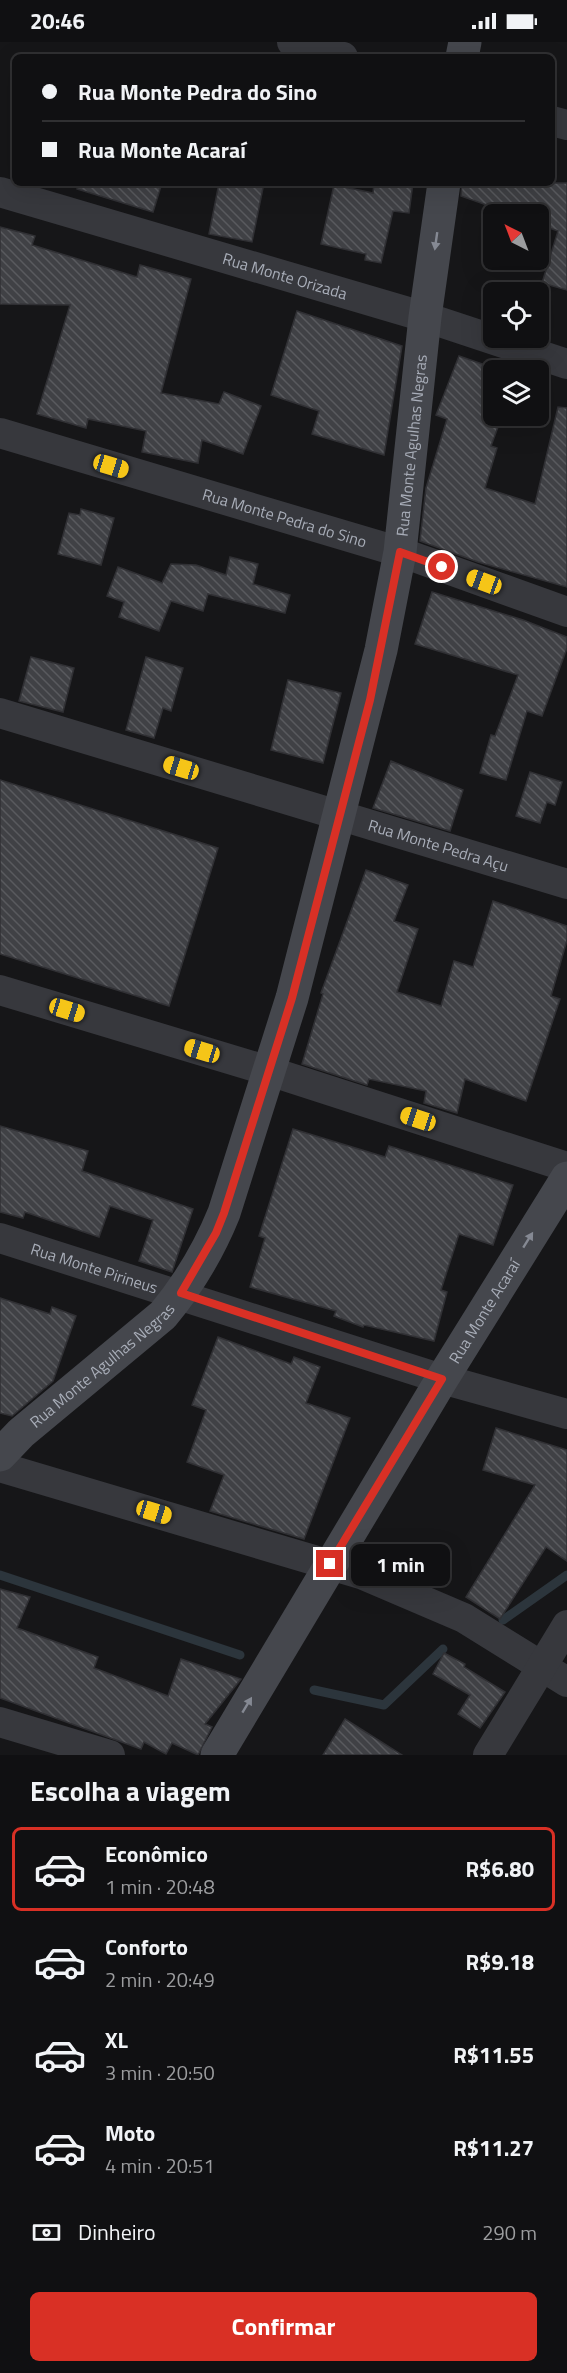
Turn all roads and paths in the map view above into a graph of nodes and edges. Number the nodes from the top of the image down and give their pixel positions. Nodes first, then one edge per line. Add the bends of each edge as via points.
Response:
1 (292, 42) edge
2 (332, 54) edge
3 (444, 186) edge
4 (0, 192) edge
5 (426, 317) junction
6 (567, 364) edge
7 (0, 433) edge
8 (400, 552) junction
9 (567, 612) edge
10 (0, 713) edge
11 (340, 816) junction
12 (567, 884) edge
13 (0, 990) edge
14 (269, 1071) junction
15 (567, 1167) edge
16 (567, 1179) edge
17 (0, 1238) edge
18 (181, 1293) junction
19 (442, 1379) junction
20 (567, 1414) edge
21 (0, 1455) edge
22 (0, 1467) edge
23 (330, 1564) junction
24 (567, 1625) edge
25 (555, 1674) edge
26 (0, 1722) edge
27 (110, 1755) edge
28 (217, 1755) edge
29 (488, 1755) edge

1 - 2 street
3 -> 5 street, Rua Monte Agulhas Negras
4 - 5 street, Rua Monte Orizada
5 - 6 street, Rua Monte Orizada
5 - 8 street, Rua Monte Agulhas Negras
7 - 8 street, Rua Monte Pedra do Sino
8 - 9 street, Rua Monte Pedra do Sino
8 - 11 street, Rua Monte Agulhas Negras via 370,700
10 - 11 street, Rua Monte Pedra Açu
11 - 12 street, Rua Monte Pedra Açu
11 - 14 street, Rua Monte Agulhas Negras
13 - 14 street
14 - 15 street
14 - 18 street, Rua Monte Agulhas Negras via 220,1223
19 -> 16 street, Rua Monte Acaraí
17 - 18 street, Rua Monte Pirineus
18 - 19 street, Rua Monte Pirineus
18 - 21 street, Rua Monte Agulhas Negras via 163,1315 21,1433
19 - 20 street, Rua Monte Pirineus
19 - 23 street, Rua Monte Acaraí
22 - 23 street
23 - 25 street via 464,1618
28 -> 23 street, Rua Monte Acaraí
24 - 25 street
25 - 29 street
26 - 27 street

